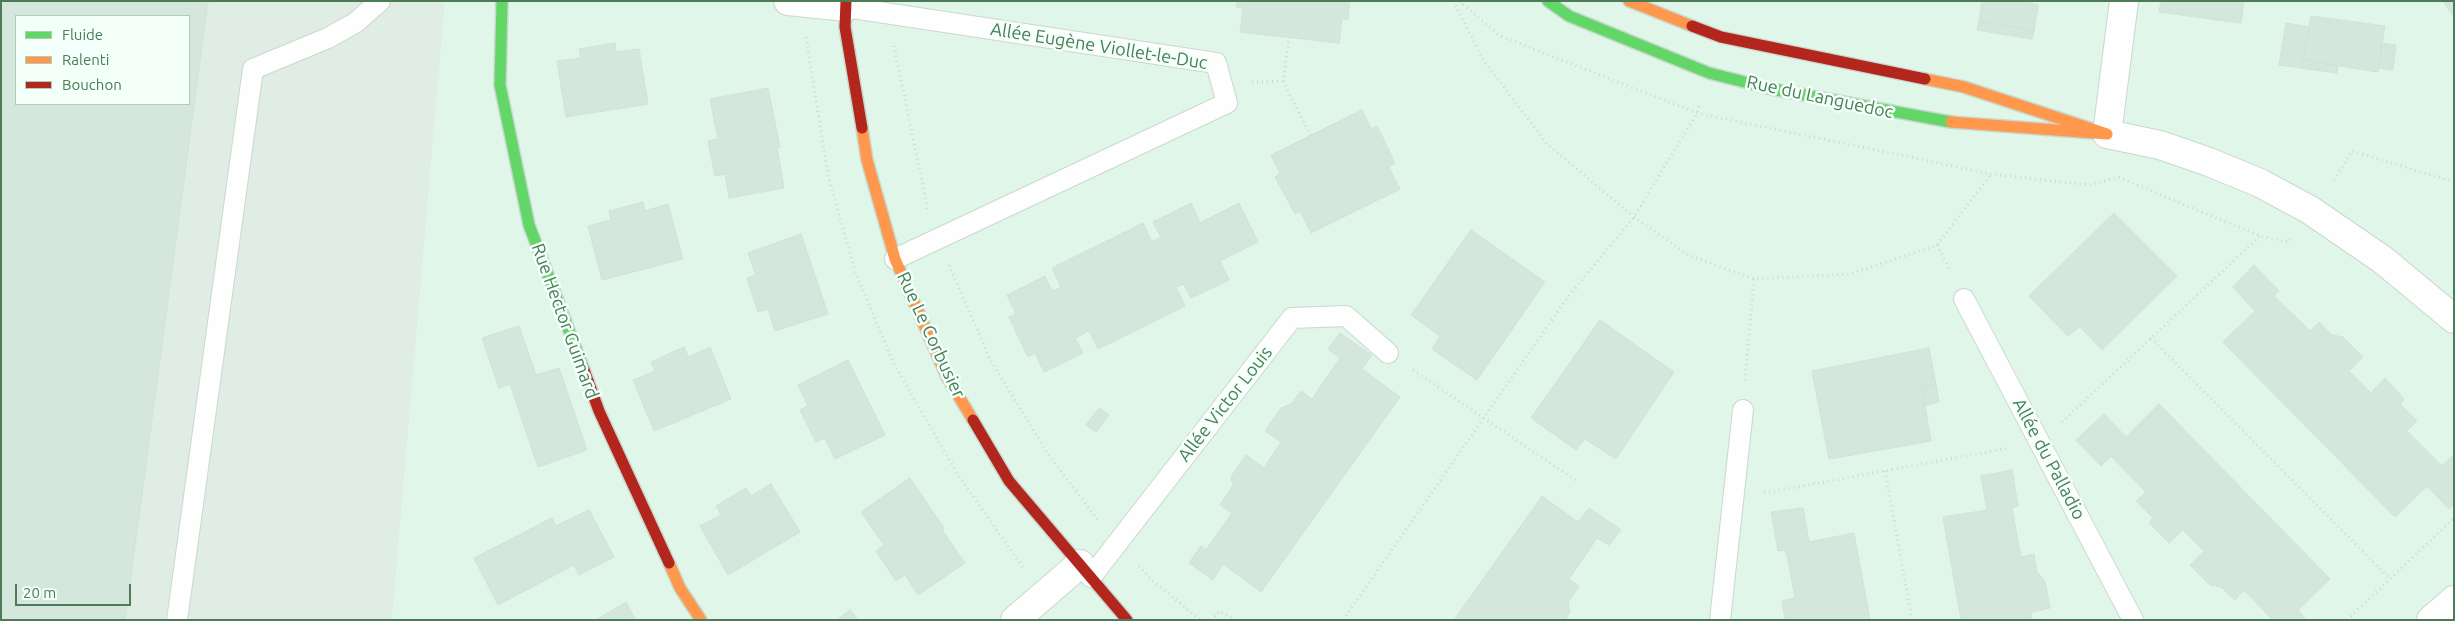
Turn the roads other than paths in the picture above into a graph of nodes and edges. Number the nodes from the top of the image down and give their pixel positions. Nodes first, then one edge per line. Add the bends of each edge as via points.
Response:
1 (380, 1) edge
2 (502, 1) edge
3 (788, 1) edge
4 (1548, 1) edge
5 (1629, 1) edge
6 (2124, 1) edge
7 (846, 4) edge
8 (2107, 134) junction
9 (895, 259) junction
10 (1964, 299) dead end
11 (2454, 318) edge
12 (1388, 353) road end
13 (1743, 410) road end
14 (1085, 571) junction
15 (177, 620) edge
16 (700, 620) edge
17 (1015, 620) edge
18 (1127, 620) edge
19 (1720, 620) edge
20 (2133, 620) edge

1 - 15 lane via 355,23 328,38 253,69
2 - 16 street, Rue Hector Guimard via 500,85 529,225 598,411 680,588
3 - 7 street
4 - 8 street, Rue du Languedoc via 1569,16 1709,73 1940,121
5 - 8 street, Rue du Languedoc via 1721,37 1964,87
6 - 8 street
7 - 9 street, Rue Le Corbusier via 845,27 867,160
7 - 9 lane, Allée Eugène Viollet-le-Duc via 1216,63 1227,103
8 - 11 street, Rue du Languedoc via 2160,145 2277,192 2310,210 2383,260
9 - 14 street, Rue Le Corbusier via 947,376 1009,480
10 - 20 lane, Allée du Palladio
12 - 14 lane, Allée Victor Louis via 1346,316 1292,318 1118,542
13 - 19 lane
14 - 17 street
14 - 18 street, Rue Le Corbusier

